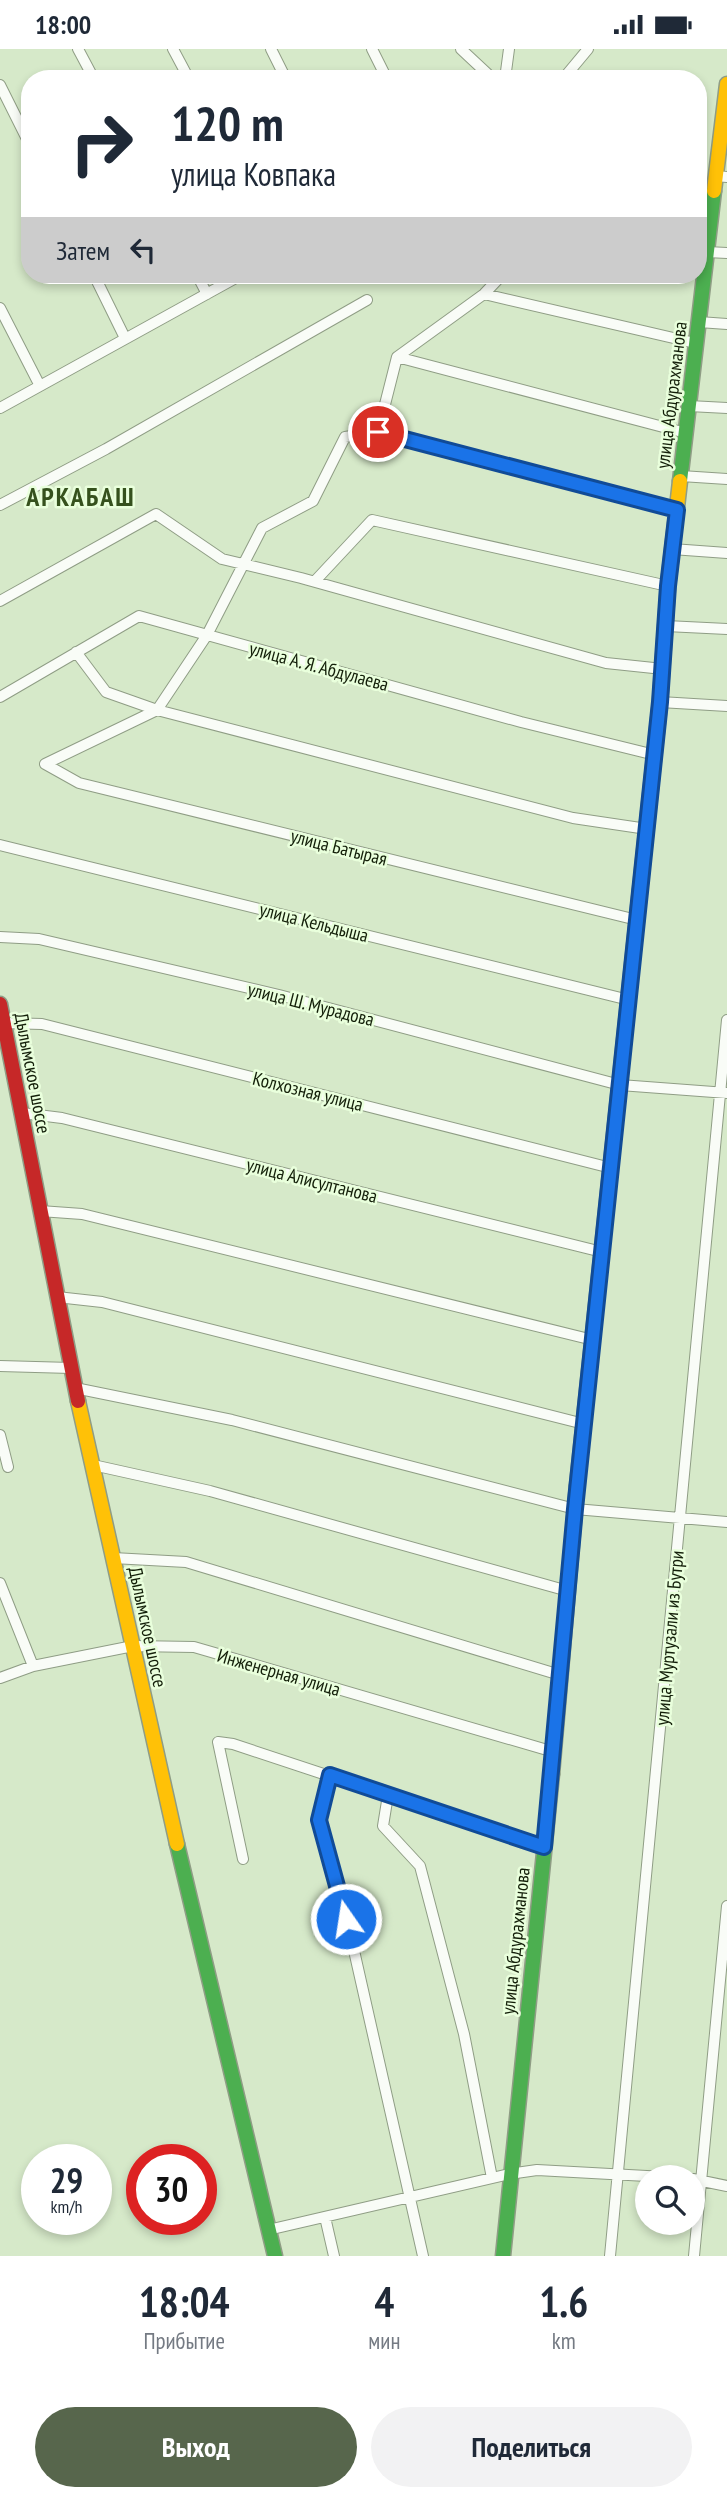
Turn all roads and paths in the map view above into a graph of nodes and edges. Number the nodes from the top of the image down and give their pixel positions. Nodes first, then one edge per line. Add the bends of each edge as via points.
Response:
1 (78, 49) edge
2 (173, 49) edge
3 (271, 49) edge
4 (372, 49) edge
5 (461, 49) edge
6 (509, 49) edge
7 (588, 49) edge
8 (89, 70) edge
9 (184, 70) edge
10 (282, 70) edge
11 (382, 70) edge
12 (483, 70) edge
13 (506, 70) edge
14 (570, 70) edge
15 (0, 85) edge
16 (727, 91) edge
17 (21, 127) edge
18 (722, 176) edge
19 (707, 196) edge
20 (714, 198) junction
21 (707, 252) joint
22 (727, 253) edge
23 (98, 284) edge
24 (202, 284) edge
25 (225, 284) edge
26 (493, 284) edge
27 (701, 284) edge
28 (207, 294) junction
29 (484, 294) junction
30 (367, 300) dead end
31 (0, 307) edge
32 (699, 322) junction
33 (727, 324) edge
34 (125, 338) junction
35 (695, 343) junction
36 (397, 357) junction
37 (40, 386) junction
38 (689, 406) junction
39 (0, 408) edge
40 (727, 408) edge
41 (378, 432) junction
42 (686, 433) junction
43 (681, 476) junction
44 (727, 479) edge
45 (0, 505) edge
46 (677, 510) junction
47 (672, 549) junction
48 (727, 553) edge
49 (244, 564) junction
50 (315, 581) junction
51 (668, 586) junction
52 (0, 601) edge
53 (666, 626) junction
54 (727, 629) edge
55 (207, 635) junction
56 (76, 652) junction
57 (663, 669) junction
58 (0, 697) edge
59 (660, 702) junction
60 (727, 706) edge
61 (157, 710) junction
62 (655, 754) junction
63 (647, 829) junction
64 (0, 845) edge
65 (637, 920) junction
66 (0, 937) edge
67 (629, 1000) junction
68 (0, 1004) edge
69 (727, 1020) edge
70 (4, 1023) junction
71 (620, 1085) junction
72 (724, 1093) edge
73 (22, 1113) junction
74 (611, 1168) junction
75 (40, 1211) junction
76 (602, 1252) junction
77 (57, 1297) junction
78 (593, 1340) junction
79 (0, 1366) edge
80 (71, 1368) junction
81 (75, 1388) junction
82 (584, 1424) junction
83 (0, 1435) edge
84 (93, 1465) junction
85 (8, 1467) dead end
86 (575, 1509) junction
87 (680, 1519) junction
88 (727, 1522) edge
89 (113, 1558) junction
90 (0, 1583) edge
91 (568, 1591) junction
92 (133, 1646) junction
93 (33, 1666) junction
94 (560, 1675) junction
95 (0, 1678) edge
96 (554, 1752) junction
97 (330, 1775) junction
98 (388, 1795) junction
99 (544, 1847) junction
100 (243, 1859) dead end
101 (727, 1906) edge
102 (700, 2165) edge
103 (619, 2173) junction
104 (509, 2174) junction
105 (635, 2174) edge
106 (492, 2178) junction
107 (705, 2181) edge
108 (727, 2186) edge
109 (409, 2198) junction
110 (325, 2217) junction
111 (268, 2230) junction
112 (695, 2235) edge
113 (275, 2256) edge
114 (334, 2256) edge
115 (423, 2256) edge
116 (503, 2256) edge
117 (610, 2256) edge
118 (694, 2256) edge

1 - 8 street
2 - 9 street
3 - 10 street
4 - 11 street
5 - 12 street
6 - 13 street
7 - 14 street
15 - 17 street
16 - 18 street, улица Абдурахманова
18 - 20 street, улица Абдурахманова
19 - 20 street
20 - 21 street, улица Абдурахманова
21 - 22 street
23 - 34 street
24 - 28 street
25 - 28 street
26 - 29 street
27 - 32 street, улица Абдурахманова
28 - 34 street
29 - 35 street
29 - 36 street
30 - 45 street
31 - 37 street
32 - 33 street
32 - 35 street, улица Абдурахманова
34 - 37 street
35 - 38 street, улица Абдурахманова
36 - 41 street
36 - 42 street
37 - 39 street
38 - 40 street
38 - 42 street, улица Абдурахманова
41 - 46 street
41 - 49 street via 345,437 313,501 262,528
42 - 43 street, улица Абдурахманова
43 - 44 street
43 - 46 street, улица Абдурахманова
46 - 47 street, улица Абдурахманова
47 - 48 street
47 - 51 street, улица Абдурахманова
49 - 50 street
49 - 52 street via 222,559 156,513
49 - 55 street
50 - 51 street via 372,520
50 - 57 street via 606,663
51 - 53 street, улица Абдурахманова
53 - 54 street
53 - 57 street, улица Абдурахманова
55 - 56 street, улица А. Я. Абдулаева via 139,616
55 - 61 street
55 - 62 street, улица А. Я. Абдулаева
56 - 58 street, улица А. Я. Абдулаева
56 - 61 street via 106,692
57 - 59 street, улица Абдурахманова
59 - 60 street
59 - 62 street, улица Абдурахманова
61 - 63 street via 573,818
61 - 65 street, улица Батырая via 45,764 79,783
62 - 63 street, улица Абдурахманова
63 - 65 street, улица Абдурахманова
64 - 67 street, улица Кельдыша
65 - 67 street, улица Абдурахманова
66 - 71 street, улица Ш. Мурадова via 39,939 279,995
67 - 71 street, улица Абдурахманова
68 - 70 street, Дылымское шоссе
69 - 72 street, улица Муртузали из Бутри
70 - 73 street, Дылымское шоссе
70 - 74 street, Колхозная улица via 42,1024
71 - 72 street, улица Ш. Мурадова
71 - 74 street, улица Абдурахманова
72 - 87 street, улица Муртузали из Бутри
73 - 75 street, Дылымское шоссе
73 - 76 street, улица Алисултанова via 62,1118
74 - 76 street, улица Абдурахманова
75 - 77 street, Дылымское шоссе
75 - 78 street via 82,1214
76 - 78 street, улица Абдурахманова
77 - 80 street, Дылымское шоссе
77 - 82 street via 102,1303
78 - 82 street, улица Абдурахманова
79 - 80 street
80 - 81 street, Дылымское шоссе
81 - 84 street, Дылымское шоссе
81 - 86 street via 232,1420
82 - 86 street, улица Абдурахманова
83 - 85 street
84 - 89 street, Дылымское шоссе
84 - 91 street via 210,1491
86 - 87 street
86 - 91 street, улица Абдурахманова
87 - 88 street
87 - 103 street, улица Муртузали из Бутри
89 - 92 street, Дылымское шоссе
89 - 94 street via 186,1562
90 - 93 street
91 - 94 street, улица Абдурахманова
92 - 93 street, Инженерная улица
92 - 96 street, Инженерная улица via 194,1647
92 - 111 street, Дылымское шоссе
93 - 95 street, Инженерная улица
94 - 96 street, улица Абдурахманова
96 - 99 street, улица Абдурахманова
97 - 98 street
97 - 100 street via 218,1742
97 - 109 street via 319,1820 341,1893
98 - 99 street
98 - 106 street via 383,1826 420,1866 464,2034
99 - 104 street, улица Абдурахманова
101 - 102 street
103 - 104 street via 537,2170
103 - 105 street
103 - 117 street, улица Муртузали из Бутри
104 - 106 street
104 - 116 street, улица Абдурахманова
106 - 109 street
107 - 108 street
109 - 110 street
109 - 115 street
110 - 111 street
110 - 114 street
111 - 113 street, Дылымское шоссе
112 - 118 street

